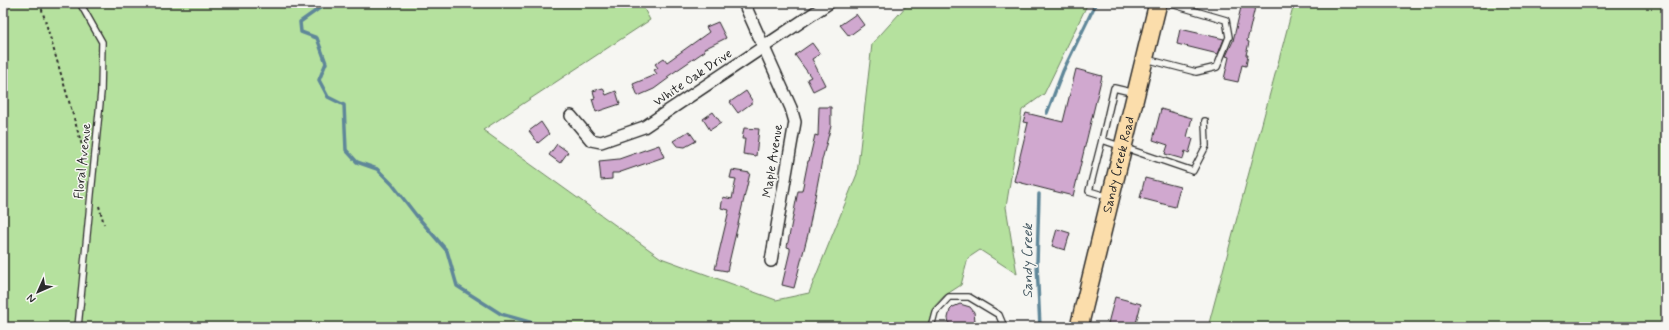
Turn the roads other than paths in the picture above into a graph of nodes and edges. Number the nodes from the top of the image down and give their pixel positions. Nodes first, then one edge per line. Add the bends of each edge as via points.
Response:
1 (80, 3) edge
2 (744, 3) edge
3 (829, 3) edge
4 (1158, 3) edge
5 (1168, 3) edge
6 (764, 46) junction
7 (1145, 59) junction
8 (1136, 93) junction
9 (571, 116) dead end
10 (1205, 121) dead end
11 (1102, 140) junction
12 (1123, 146) junction
13 (1111, 198) junction
14 (772, 261) dead end
15 (78, 327) edge
16 (931, 327) edge
17 (1004, 327) edge
18 (1079, 327) edge

1 - 15 lane, Floral Avenue via 102,42 102,49 101,92
2 - 6 street, Maple Avenue
3 - 6 street, White Oak Drive
4 - 7 main road, Sandy Creek Road
5 - 7 lane via 1226,20 1229,37 1218,67 1196,72
6 - 9 street, White Oak Drive via 644,127 601,142 591,140
6 - 14 street, Maple Avenue via 792,108 795,122
7 - 8 main road, Sandy Creek Road
8 - 11 lane via 1114,88
8 - 12 main road, Sandy Creek Road
10 - 12 lane via 1206,146 1193,171
11 - 12 lane
11 - 13 lane via 1089,191
12 - 13 main road, Sandy Creek Road
13 - 18 main road, Sandy Creek Road
16 - 17 lane via 935,312 949,297 970,297 999,315

